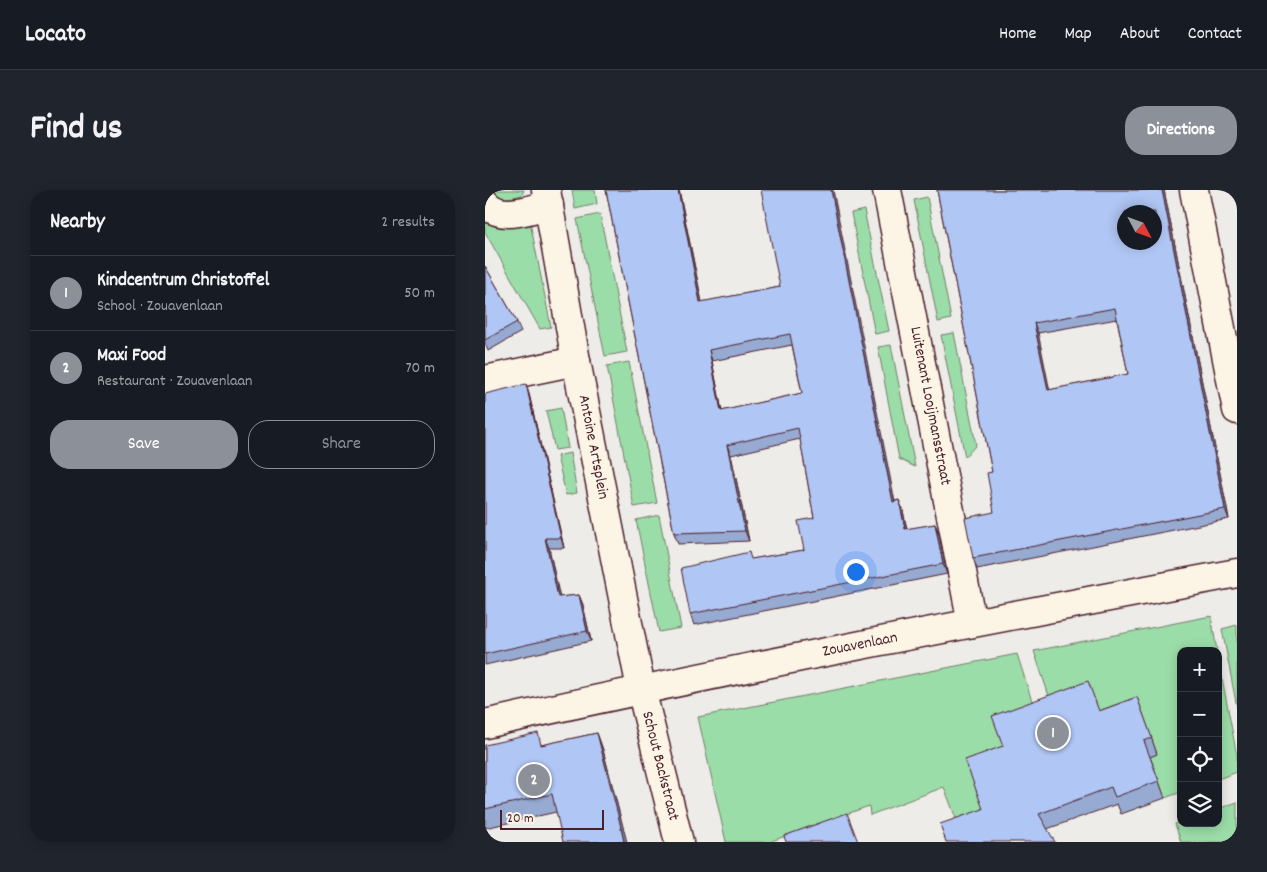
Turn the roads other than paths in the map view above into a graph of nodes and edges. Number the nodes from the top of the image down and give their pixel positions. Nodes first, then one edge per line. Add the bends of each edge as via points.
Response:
1 (887, 190) edge
2 (1194, 190) edge
3 (547, 197) edge
4 (485, 203) edge
5 (576, 361) junction
6 (485, 380) edge
7 (1237, 410) edge
8 (1237, 573) edge
9 (972, 623) junction
10 (641, 689) junction
11 (485, 724) edge
12 (679, 842) edge

1 - 9 street, Luitenant Looijmansstraat
2 - 7 street
3 - 4 street, Antoine Artsplein via 503,214
3 - 5 street, Antoine Artsplein
5 - 6 street
5 - 10 street, Antoine Artsplein
8 - 9 street, Zouavenlaan
9 - 10 street, Zouavenlaan
10 - 11 street, Zouavenlaan
10 - 12 street, Schout Backstraat

